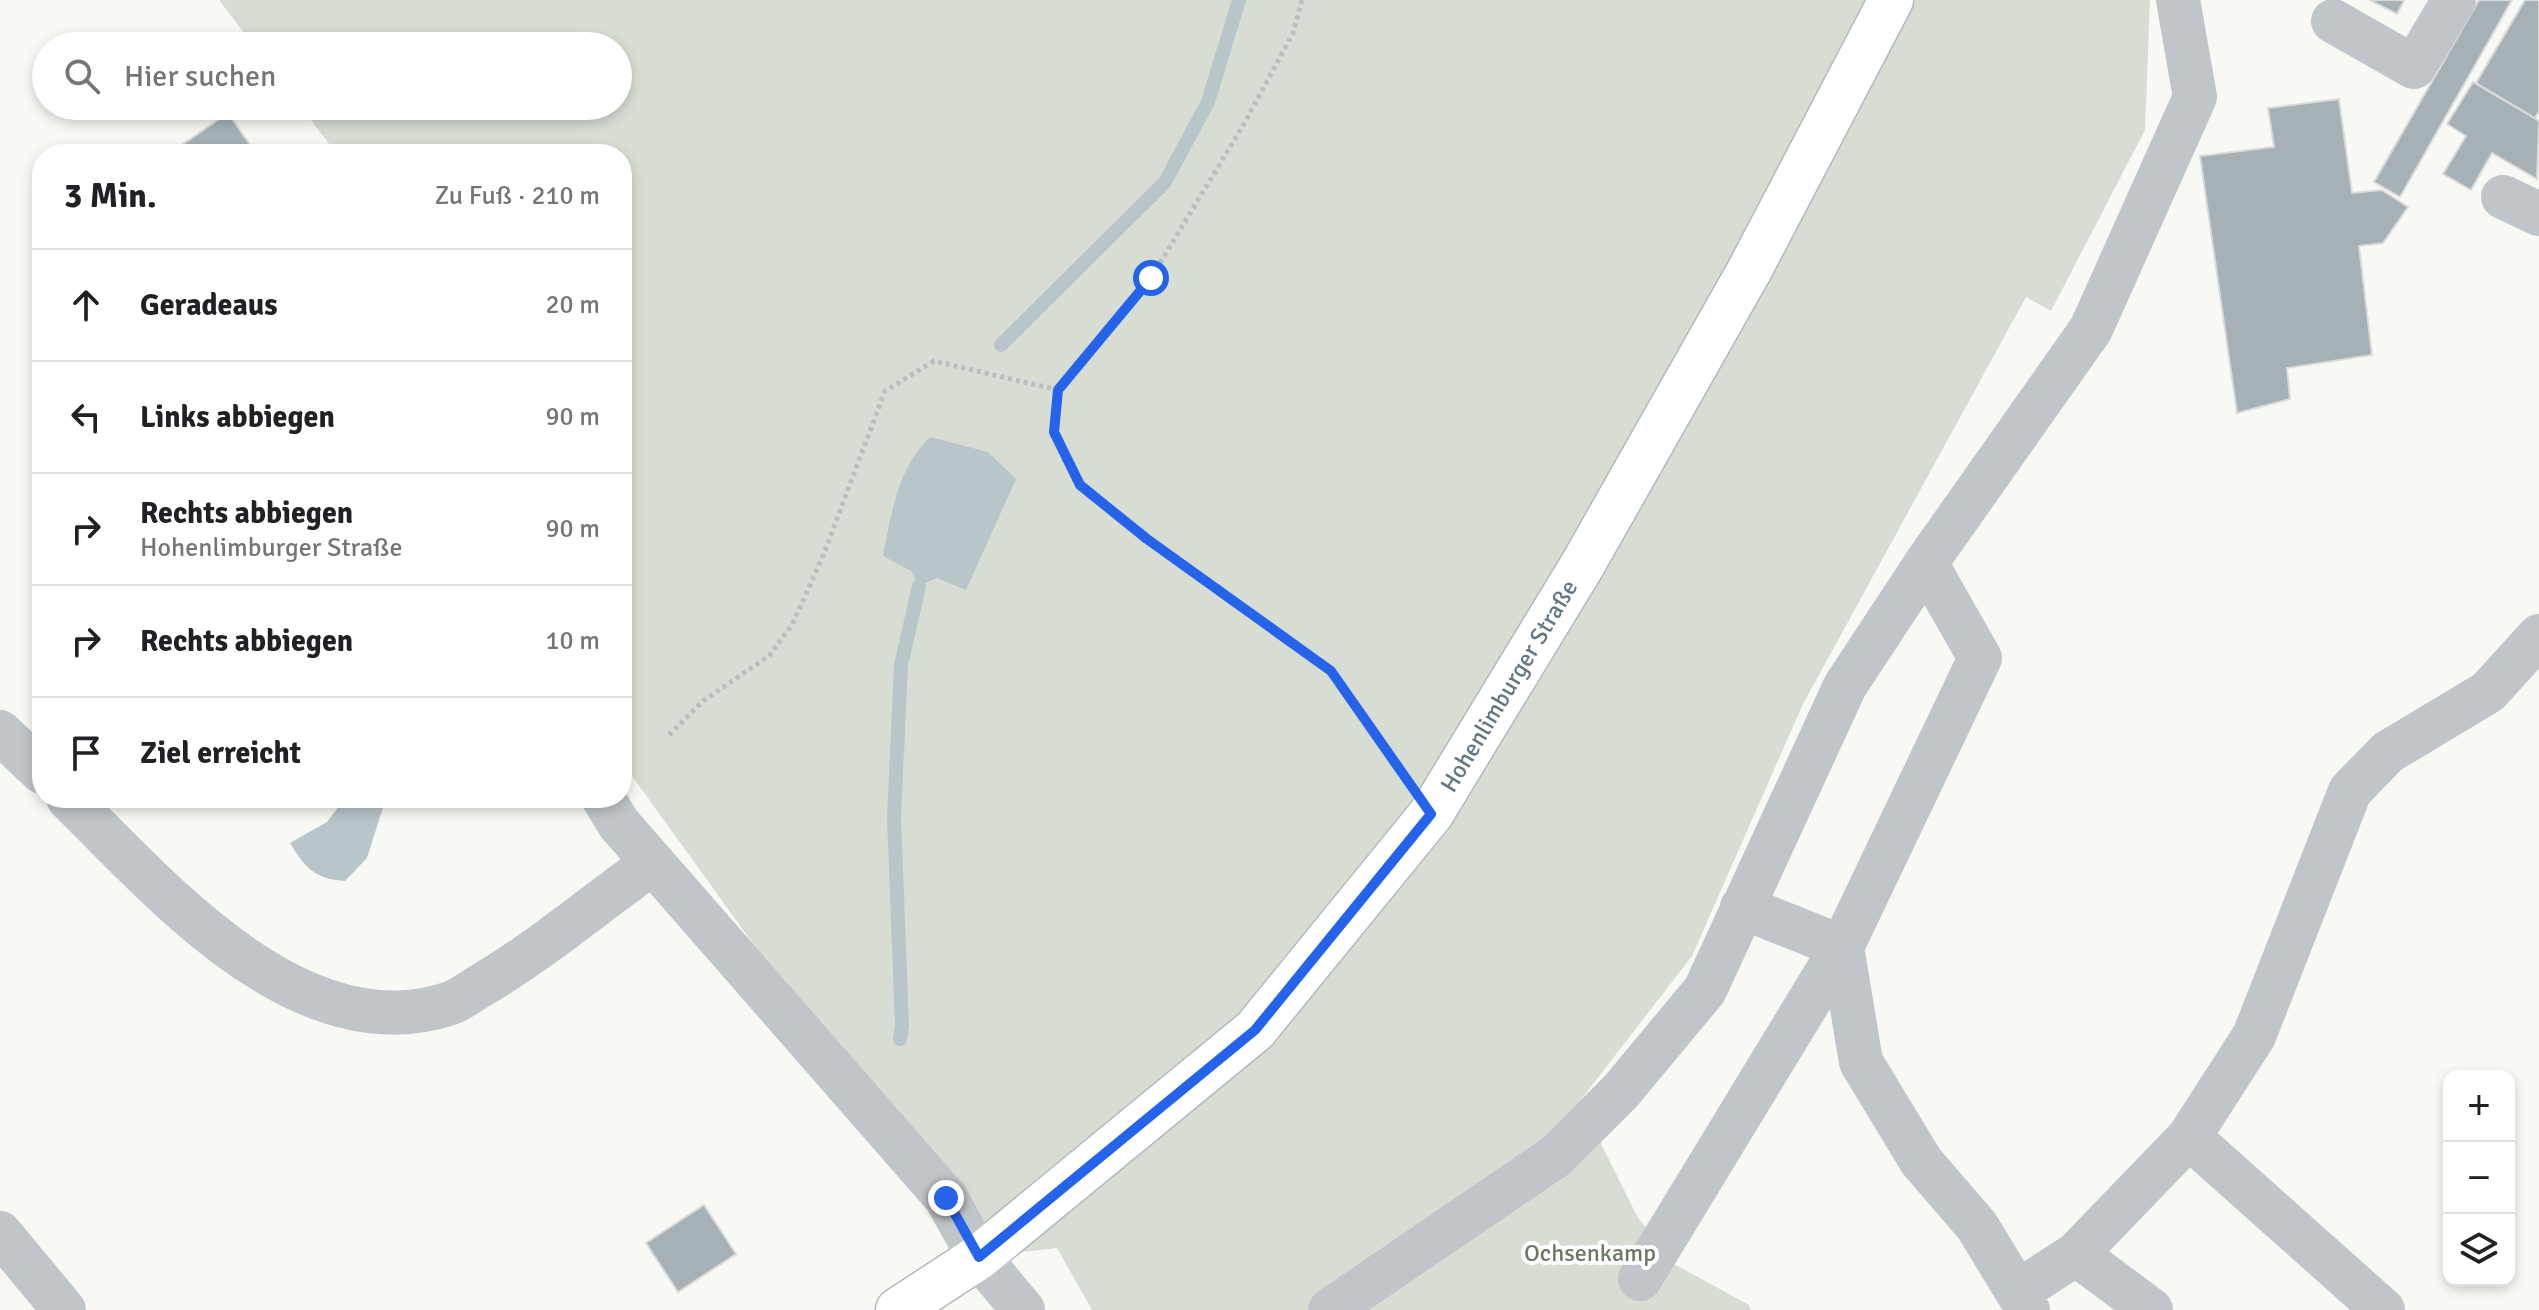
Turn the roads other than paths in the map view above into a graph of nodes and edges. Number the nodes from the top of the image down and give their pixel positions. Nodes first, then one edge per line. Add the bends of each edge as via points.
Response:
1 (1891, 0) edge
2 (2178, 0) edge
3 (2454, 0) edge
4 (2333, 21) dead end
5 (1926, 563) junction
6 (2539, 636) edge
7 (0, 732) edge
8 (32, 762) edge
9 (78, 808) edge
10 (609, 808) edge
11 (653, 863) junction
12 (1742, 907) junction
13 (1842, 947) junction
14 (2189, 1137) junction
15 (0, 1233) edge
16 (2076, 1254) junction
17 (979, 1257) junction
18 (1640, 1279) dead end
19 (2024, 1300) edge
20 (64, 1310) edge
21 (898, 1310) edge
22 (1023, 1310) edge
23 (1330, 1310) edge
24 (2151, 1310) edge
25 (2383, 1310) edge

1 - 17 main road, Hohenlimburger Straße via 1674,404 1431,814 1255,1030
2 - 5 street via 2195,97 2091,329
3 - 4 street via 2414,67
5 - 12 street via 1845,686
5 - 13 street via 1980,658
6 - 14 street via 2488,692 2388,752 2350,791 2254,1036
7 - 8 street
9 - 11 street via 186,914 247,964 319,997 376,1011 408,1012 450,1003 507,969
10 - 11 street
11 - 17 street via 946,1198
12 - 13 street
12 - 23 street via 1705,990 1621,1091 1556,1156
13 - 18 street
13 - 19 street via 1861,1062 1921,1161 1977,1226
14 - 16 street
14 - 25 street
15 - 20 street
16 - 19 street
16 - 24 street
17 - 21 main road, Hohenlimburger Straße
17 - 22 street

